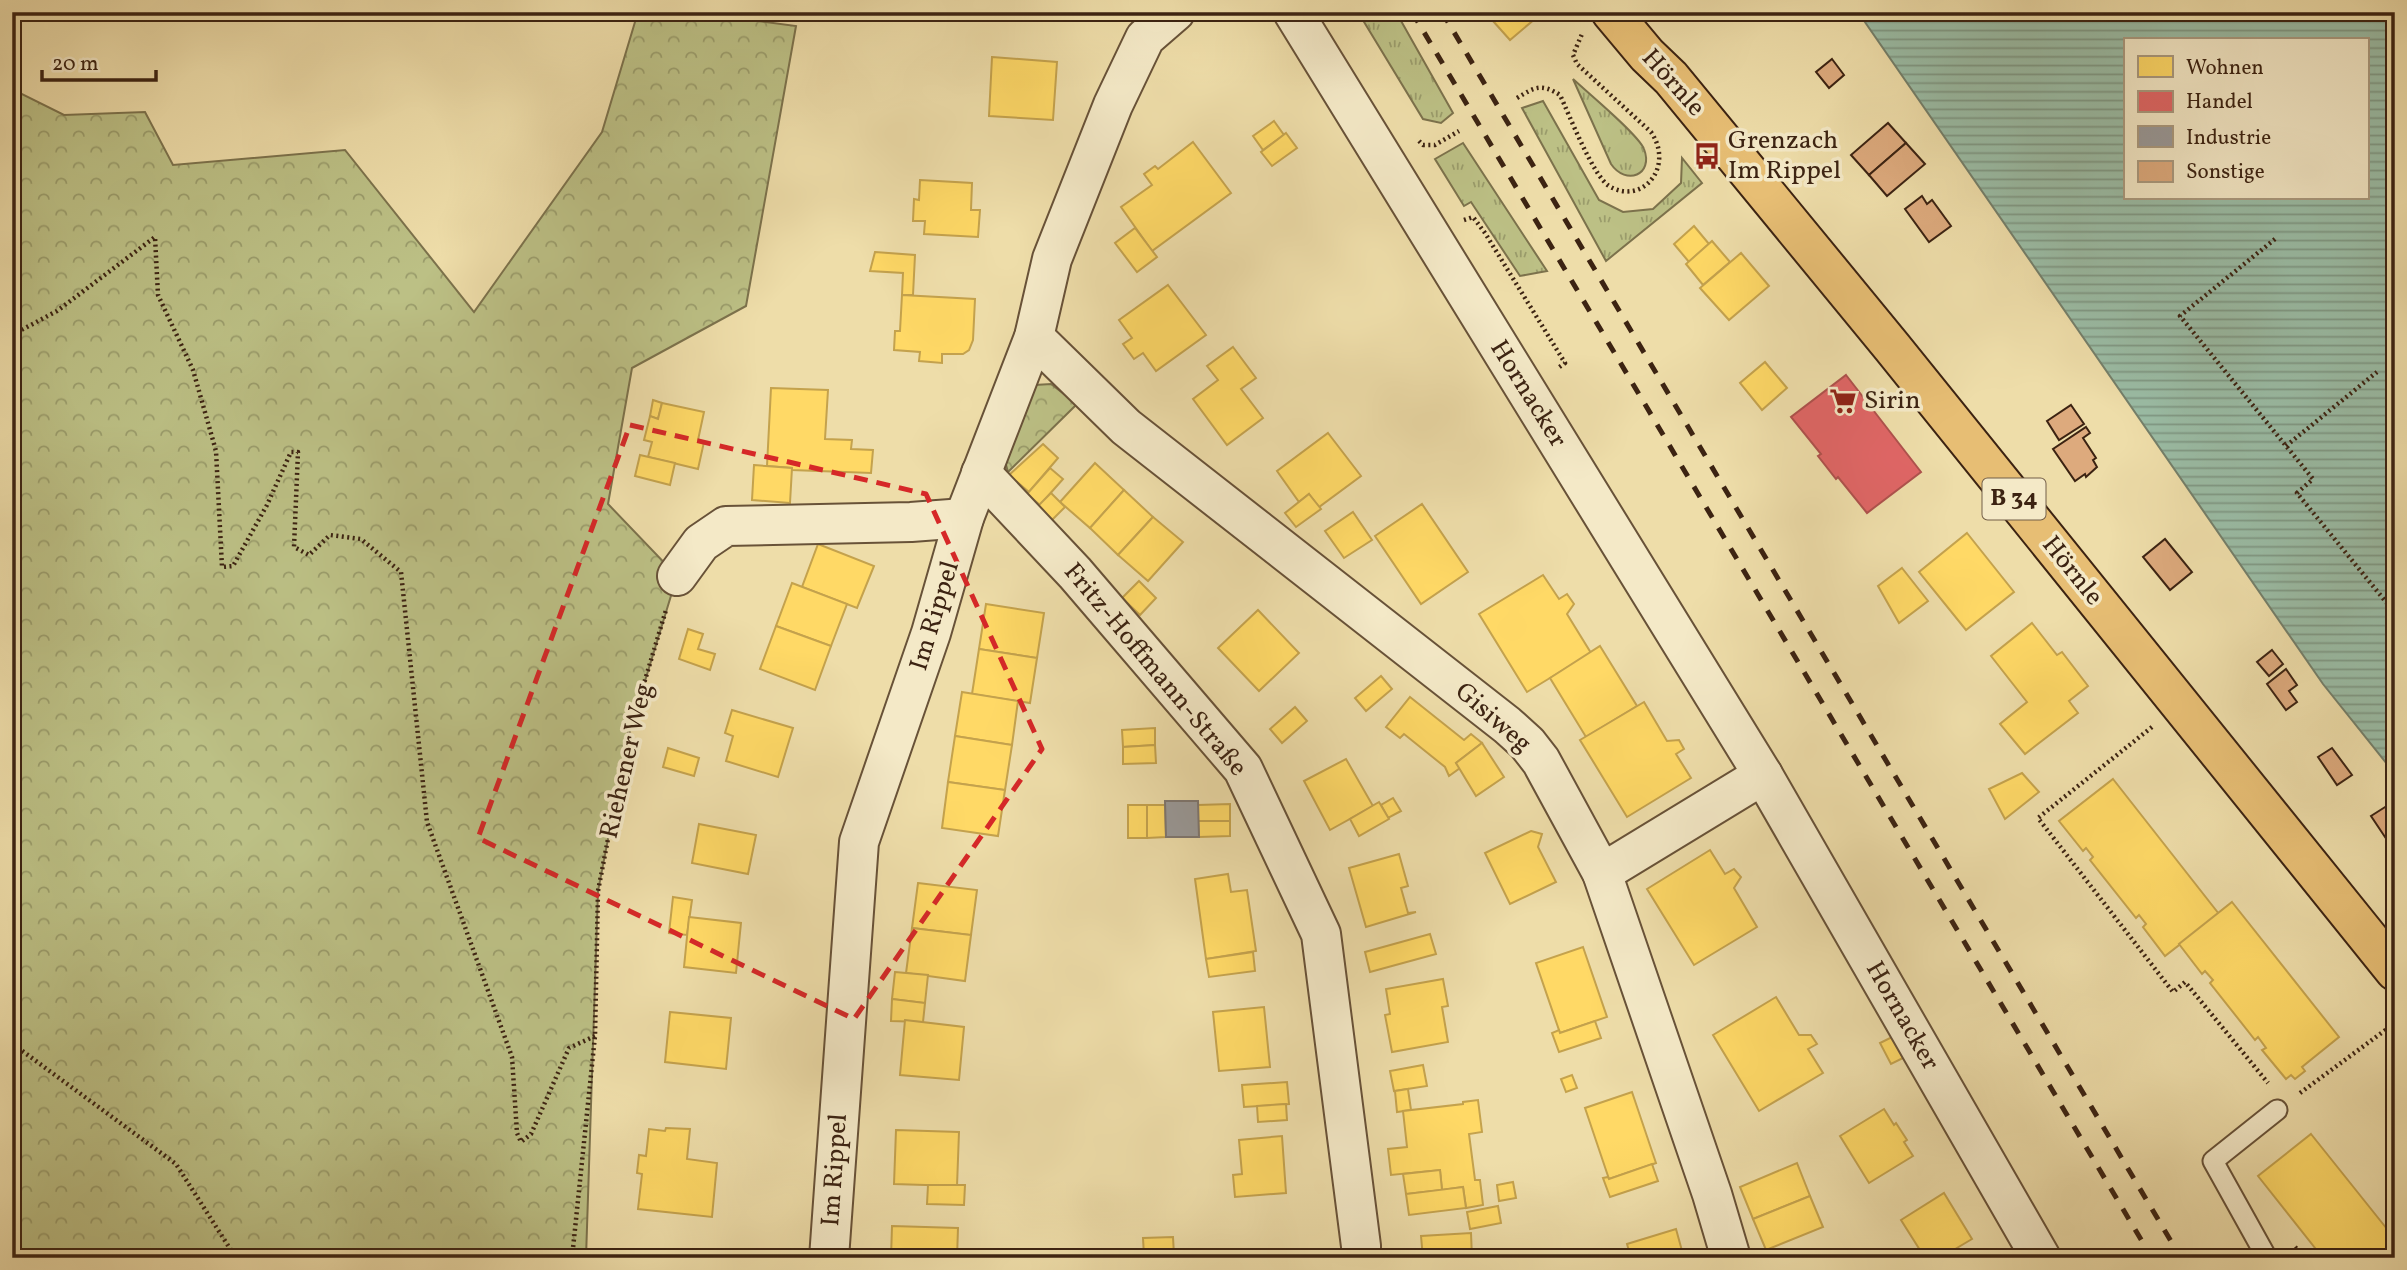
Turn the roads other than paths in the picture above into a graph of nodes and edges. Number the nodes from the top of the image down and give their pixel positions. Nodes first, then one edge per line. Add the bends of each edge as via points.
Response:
1 (1175, 12) edge
2 (1293, 12) edge
3 (1619, 22) edge
4 (1034, 337) junction
5 (981, 473) junction
6 (964, 518) junction
7 (677, 576) road end
8 (1763, 775) junction
9 (1602, 873) junction
10 (2395, 971) edge
11 (2281, 1107) road end
12 (828, 1258) edge
13 (1361, 1258) edge
14 (1731, 1258) edge
15 (2041, 1258) edge
16 (2267, 1258) edge

1 - 4 street, Im Rippel via 1145,38 1113,105 1052,259
2 - 8 street, Hornacker
3 - 10 main road, Hörnle / B 34 via 1720,137
4 - 5 street, Im Rippel
4 - 9 street, Gisiweg via 1126,427 1528,743
5 - 6 street, Im Rippel
5 - 13 street, Fritz-Hoffmann-Straße via 1075,573 1243,769 1321,934
6 - 7 street via 726,526 701,543
6 - 12 street, Im Rippel via 931,633 859,842
8 - 9 street
8 - 15 street, Hornacker
9 - 14 street, Gisiweg
11 - 16 lane via 2213,1161

